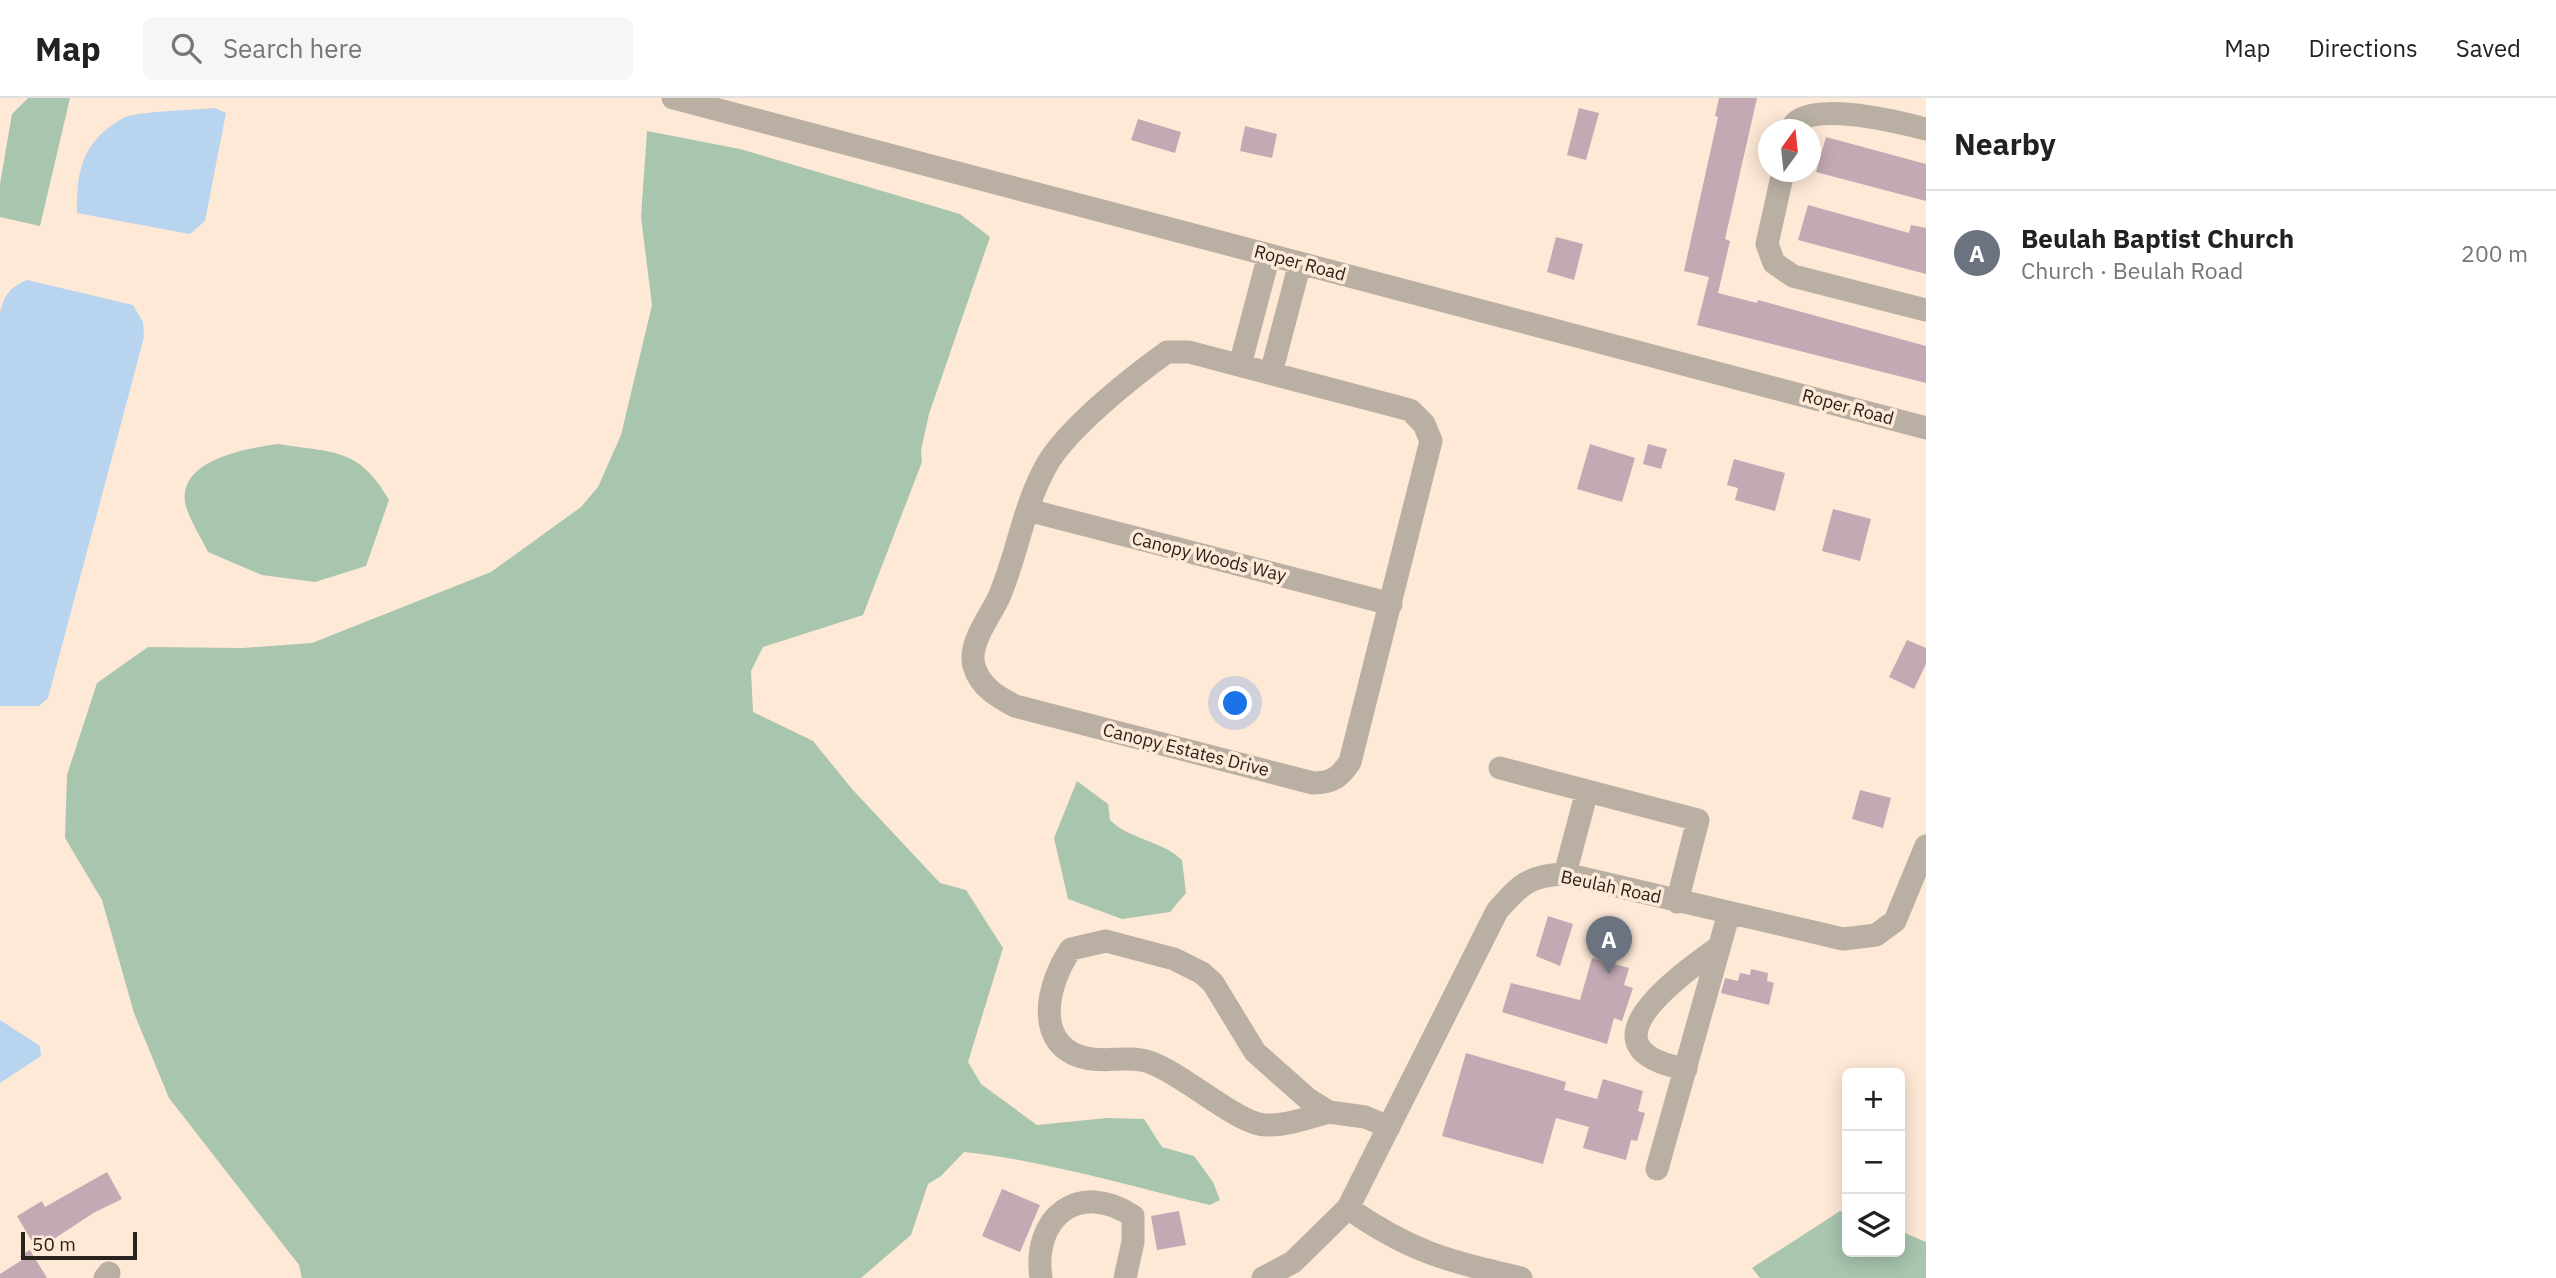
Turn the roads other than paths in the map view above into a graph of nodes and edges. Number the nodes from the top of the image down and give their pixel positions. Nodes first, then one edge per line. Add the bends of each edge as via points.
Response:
1 (673, 98) edge
2 (1796, 119) edge
3 (1926, 129) edge
4 (1781, 182) edge
5 (1269, 255) junction
6 (1300, 263) junction
7 (1926, 310) edge
8 (1240, 365) junction
9 (1270, 373) junction
10 (1926, 428) edge
11 (1028, 510) junction
12 (1391, 604) junction
13 (1500, 768) dead end
14 (1587, 791) junction
15 (1926, 846) edge
16 (1565, 874) junction
17 (1677, 902) junction
18 (1729, 913) junction
19 (1719, 947) junction
20 (1686, 1069) junction
21 (1329, 1112) junction
22 (1389, 1127) junction
23 (1657, 1169) dead end
24 (1348, 1208) junction
25 (1041, 1278) edge
26 (1125, 1278) edge
27 (1263, 1278) edge
28 (1521, 1278) edge

1 - 5 street, Roper Road
2 - 3 street via 1807,108 1829,104
4 - 7 street via 1768,244 1774,263 1793,276
5 - 6 street, Roper Road
5 - 8 street
6 - 9 street
6 - 10 street, Roper Road
8 - 9 street, Canopy Estates Drive
8 - 11 street, Canopy Estates Drive via 1189,352 1167,352 1139,372 1058,451
9 - 12 street, Canopy Estates Drive via 1409,410 1424,424 1431,441 1428,460
11 - 12 street, Canopy Woods Way
11 - 12 street, Canopy Estates Drive via 999,598 981,632 974,664 980,680 994,695 1042,713 1313,783 1328,783 1341,776 1350,762
13 - 14 street
14 - 16 street
14 - 17 street via 1698,820
15 - 18 street, Beulah Road via 1895,921 1876,935 1843,939
16 - 17 street, Beulah Road
16 - 22 street, Beulah Road via 1535,877 1497,911
17 - 18 street, Beulah Road
18 - 19 street
19 - 20 street
19 - 20 street via 1654,998 1639,1023 1638,1040 1646,1052 1659,1062
20 - 23 street
21 - 21 street via 1255,1052 1213,983 1202,973 1174,959 1106,941 1071,949 1060,965 1048,1018 1053,1035 1066,1052 1089,1059 1147,1061 1178,1074 1264,1126
21 - 22 street via 1365,1117
22 - 24 street, Beulah Road
24 - 27 street, Beulah Road via 1293,1262
24 - 28 street via 1385,1234 1437,1258
25 - 26 street via 1038,1263 1045,1232 1056,1213 1086,1202 1120,1208 1133,1216

